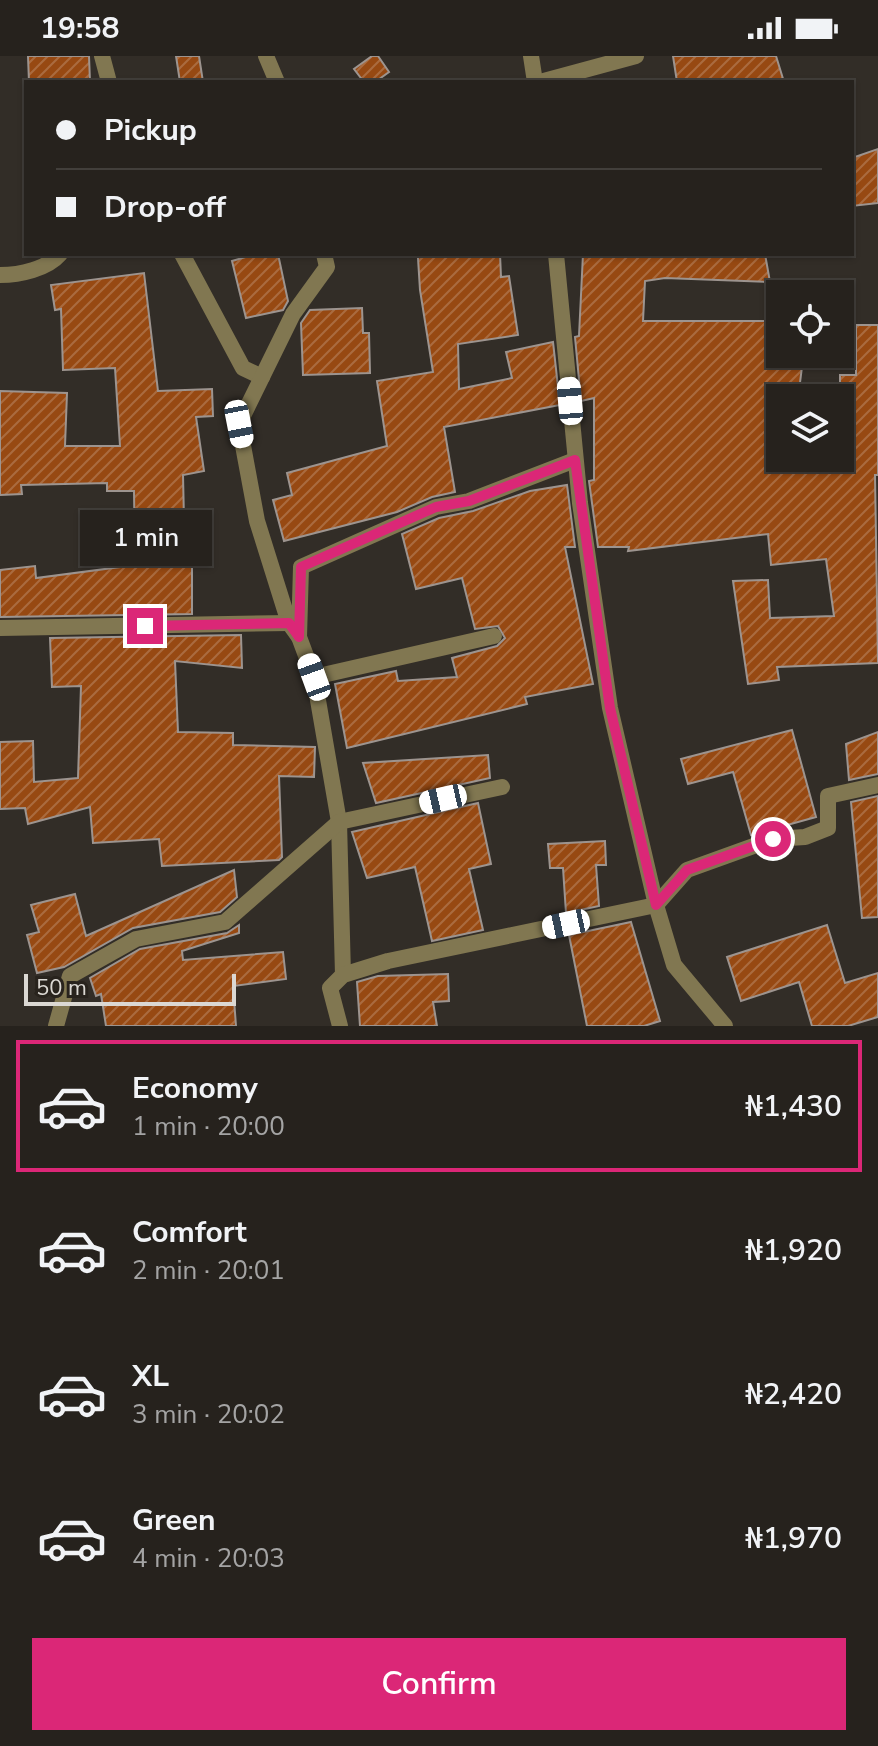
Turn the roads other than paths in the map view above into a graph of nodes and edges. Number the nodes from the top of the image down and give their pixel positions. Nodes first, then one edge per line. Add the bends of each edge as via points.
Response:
1 (102, 56) edge
2 (266, 56) edge
3 (531, 56) edge
4 (636, 56) edge
5 (108, 80) edge
6 (276, 80) edge
7 (537, 80) edge
8 (546, 80) edge
9 (58, 256) edge
10 (183, 256) edge
11 (324, 256) edge
12 (556, 256) edge
13 (0, 275) edge
14 (262, 377) junction
15 (575, 460) junction
16 (0, 628) edge
17 (294, 630) junction
18 (494, 636) dead end
19 (314, 677) junction
20 (878, 785) edge
21 (502, 787) dead end
22 (339, 822) junction
23 (656, 905) junction
24 (343, 975) junction
25 (56, 1026) edge
26 (340, 1026) edge
27 (725, 1026) edge

1 - 5 street
2 - 6 street
3 - 7 street
4 - 8 street
9 - 13 street via 14,275
10 - 14 street via 243,368
11 - 14 street via 327,267 293,314
12 - 15 street
14 - 17 street via 239,424 257,521
15 - 17 street via 469,501 436,507 301,567
15 - 23 street via 610,708
16 - 17 street
17 - 19 street
18 - 19 street
19 - 22 street
20 - 23 street via 828,796 828,828 805,837 773,839 687,870
21 - 22 street
22 - 24 street
22 - 25 street via 225,922 136,939 70,976
23 - 24 street
23 - 27 street via 674,965
24 - 26 street via 330,988

